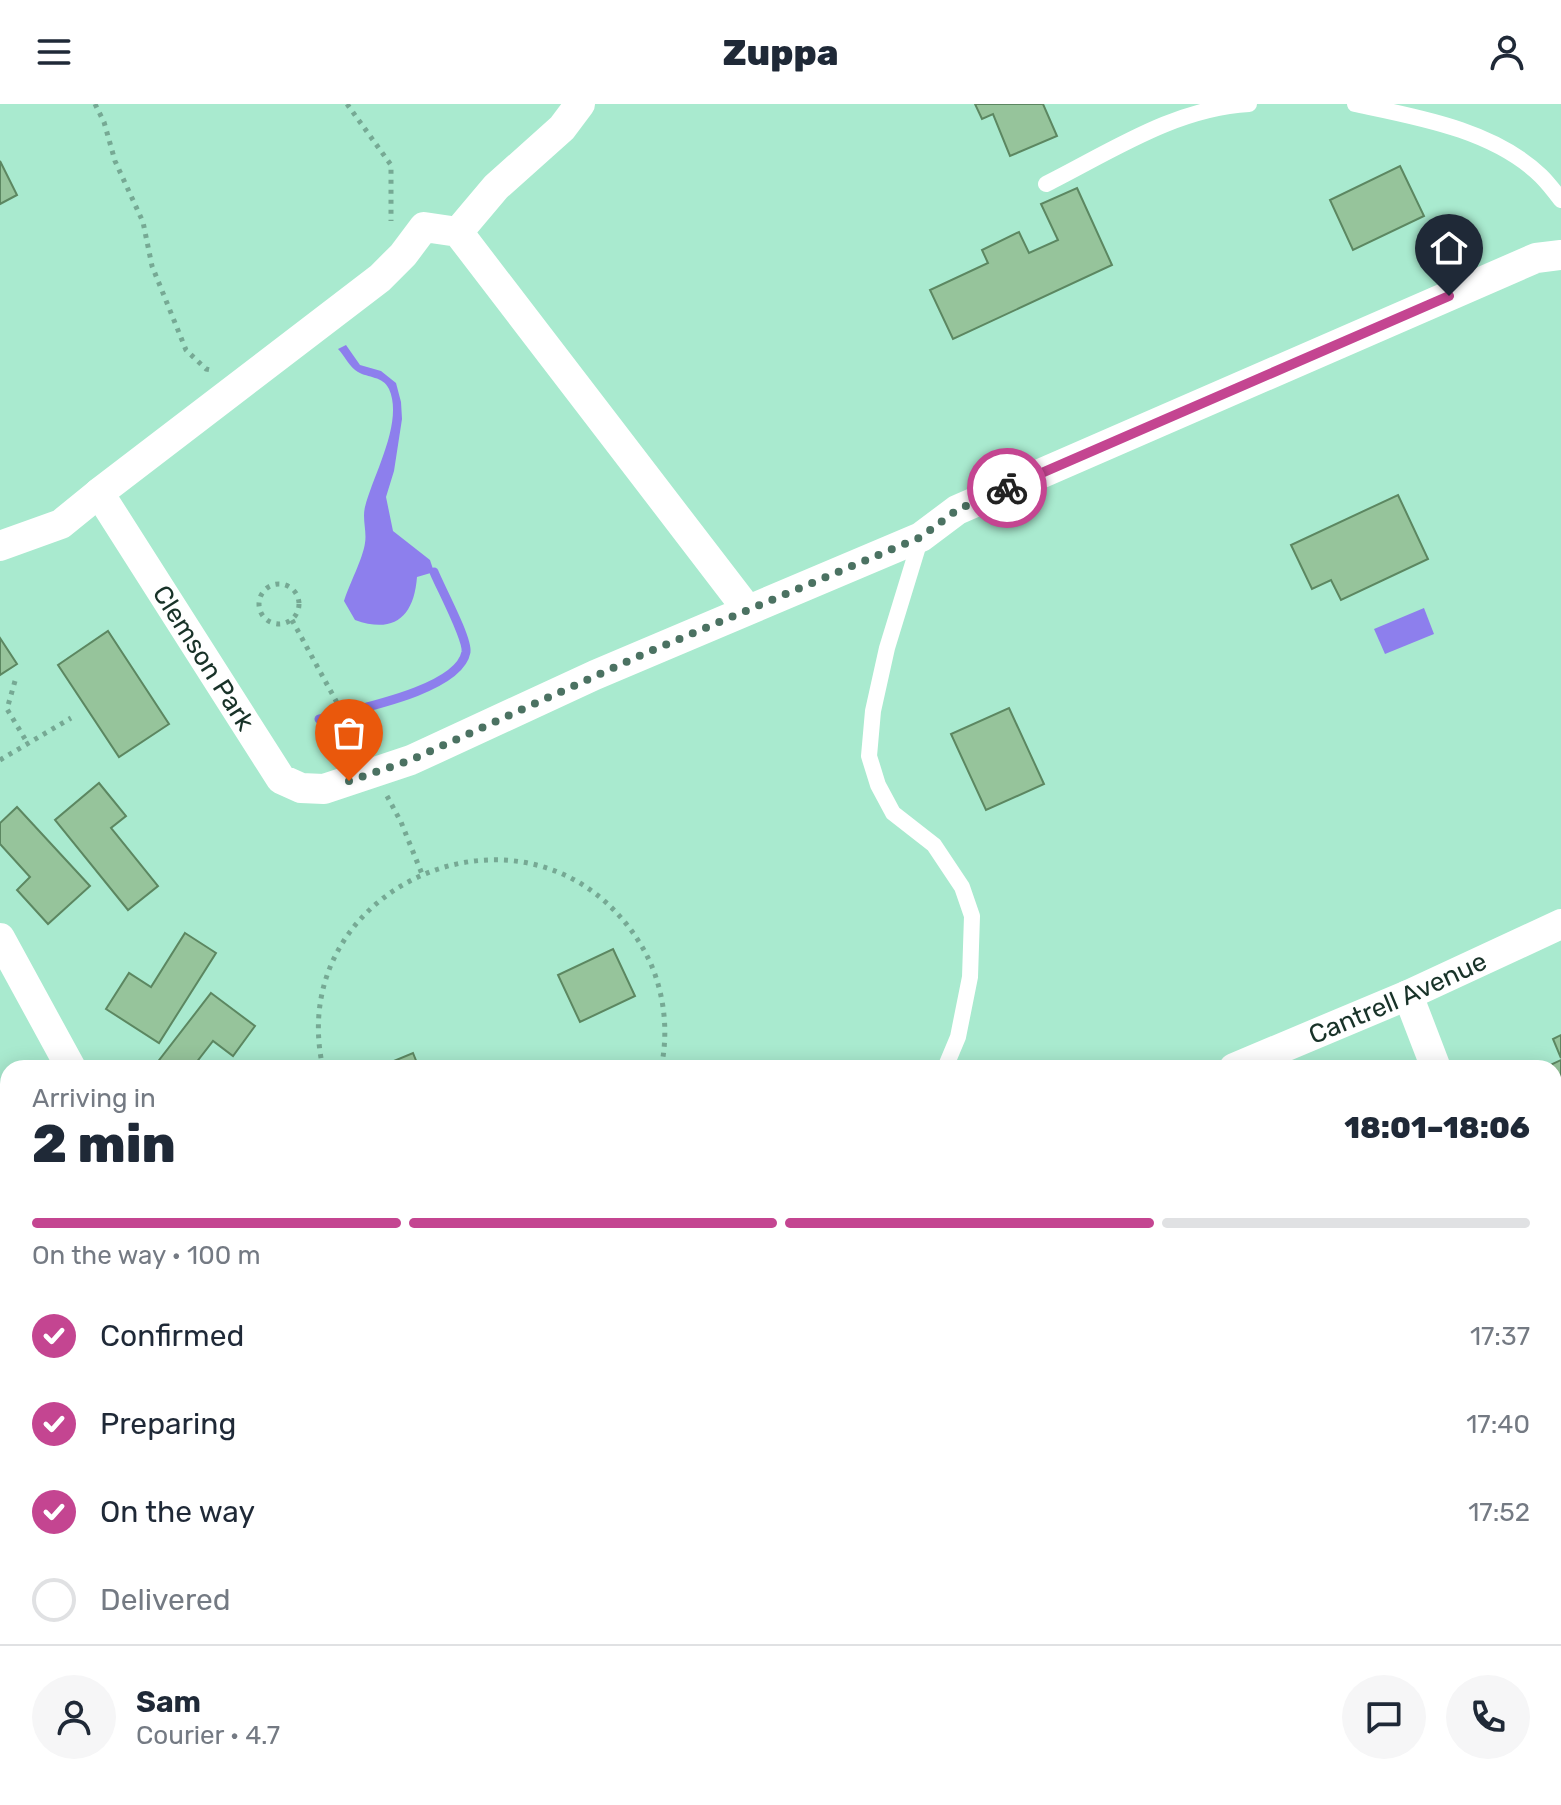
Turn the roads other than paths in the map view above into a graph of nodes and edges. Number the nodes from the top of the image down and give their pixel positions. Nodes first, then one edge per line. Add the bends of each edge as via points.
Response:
1 (580, 104) edge
2 (1249, 104) edge
3 (1355, 104) edge
4 (1046, 184) dead end
5 (1561, 200) edge
6 (458, 232) junction
7 (1561, 255) edge
8 (99, 493) junction
9 (921, 537) junction
10 (0, 546) edge
11 (747, 609) junction
12 (1561, 924) edge
13 (0, 938) edge
14 (1408, 995) junction
15 (67, 1060) edge
16 (948, 1060) edge
17 (1253, 1060) edge
18 (1433, 1060) edge

1 - 6 street
2 - 4 lane via 1225,105 1174,120
3 - 5 lane via 1447,124 1511,153 1541,175
6 - 8 street via 424,227 380,278
6 - 11 street
7 - 9 street, Clemson Park via 1536,258 957,510
8 - 10 street via 61,524
8 - 11 street, Clemson Park via 281,779 301,788 324,789 411,760
9 - 11 street, Clemson Park
9 - 16 lane via 887,648 869,756 893,813 934,845 962,887 972,916 970,977
12 - 14 street, Cantrell Avenue
13 - 15 street
14 - 17 street, Cantrell Avenue
14 - 18 street

